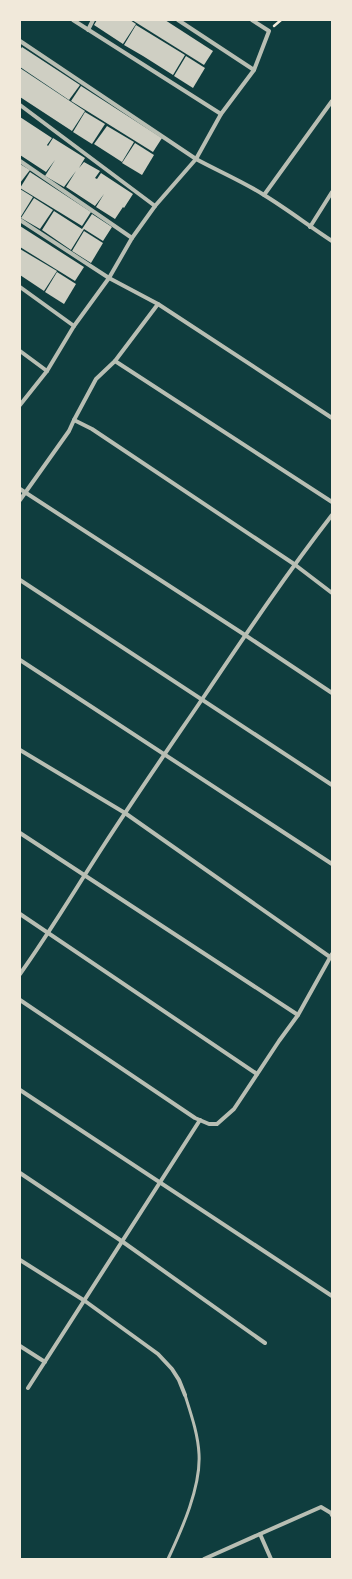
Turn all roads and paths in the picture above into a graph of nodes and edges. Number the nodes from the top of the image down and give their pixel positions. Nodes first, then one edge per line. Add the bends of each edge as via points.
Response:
1 (74, 20) edge
2 (94, 20) edge
3 (178, 20) edge
4 (252, 20) edge
5 (88, 30) junction
6 (20, 41) edge
7 (254, 70) junction
8 (332, 101) edge
9 (20, 105) edge
10 (221, 114) junction
11 (196, 159) junction
12 (20, 161) edge
13 (332, 192) edge
14 (264, 195) junction
15 (155, 206) junction
16 (20, 220) edge
17 (310, 227) junction
18 (132, 238) junction
19 (332, 241) edge
20 (109, 278) junction
21 (20, 287) edge
22 (158, 304) junction
23 (74, 326) junction
24 (20, 351) edge
25 (115, 361) junction
26 (47, 371) junction
27 (20, 405) edge
28 (332, 418) edge
29 (74, 420) junction
30 (20, 489) edge
31 (25, 493) junction
32 (20, 500) edge
33 (332, 502) edge
34 (332, 515) edge
35 (294, 564) junction
36 (20, 580) edge
37 (332, 593) edge
38 (245, 635) junction
39 (20, 660) edge
40 (332, 693) edge
41 (202, 699) junction
42 (20, 750) edge
43 (164, 755) junction
44 (332, 785) edge
45 (125, 813) junction
46 (20, 833) edge
47 (332, 864) edge
48 (84, 875) junction
49 (20, 914) edge
50 (49, 933) junction
51 (331, 956) edge
52 (20, 974) edge
53 (20, 1000) edge
54 (298, 1015) junction
55 (258, 1074) junction
56 (20, 1090) edge
57 (200, 1120) junction
58 (20, 1173) edge
59 (161, 1182) junction
60 (123, 1242) junction
61 (20, 1260) edge
62 (332, 1296) edge
63 (85, 1301) junction
64 (265, 1343) dead end
65 (20, 1346) edge
66 (45, 1362) junction
67 (28, 1388) dead end
68 (185, 1395) joint
69 (332, 1515) edge
70 (260, 1534) junction
71 (168, 1559) edge
72 (204, 1559) edge
73 (271, 1559) edge

1 - 5 street
2 - 5 street
3 - 7 street
4 - 7 street via 269,31
5 - 10 street
6 - 11 street
7 - 10 street
8 - 14 street
9 - 15 street
10 - 11 street
11 - 14 street
11 - 15 street
12 - 18 street
13 - 17 street
14 - 17 street
15 - 18 street
16 - 20 street
17 - 19 street
18 - 20 street
20 - 22 street
20 - 23 street
21 - 23 street
22 - 25 street
22 - 28 street
23 - 26 street
24 - 26 street
25 - 29 street via 91,385
25 - 33 street
26 - 27 street
29 - 31 street
29 - 35 street via 92,429
30 - 31 street
31 - 32 street
31 - 38 street
34 - 35 street
35 - 37 street
35 - 38 street
36 - 41 street
38 - 40 street
38 - 41 street
39 - 43 street
41 - 43 street
41 - 44 street
42 - 45 street
43 - 45 street
43 - 47 street
45 - 48 street
45 - 51 street
46 - 48 street
48 - 50 street
48 - 54 street
49 - 50 street
50 - 52 street
50 - 55 street
51 - 54 street
53 - 57 street
54 - 55 street
55 - 57 street via 234,1109 217,1124
56 - 59 street
57 - 59 street
58 - 60 street
59 - 60 street
59 - 62 street
60 - 63 street
60 - 64 street
61 - 63 street
63 - 66 street
63 - 68 street via 158,1354 175,1374
65 - 66 street
66 - 67 street
68 - 71 lane via 196,1432 199,1470 196,1489
69 - 70 street via 321,1507
70 - 72 street
70 - 73 street

